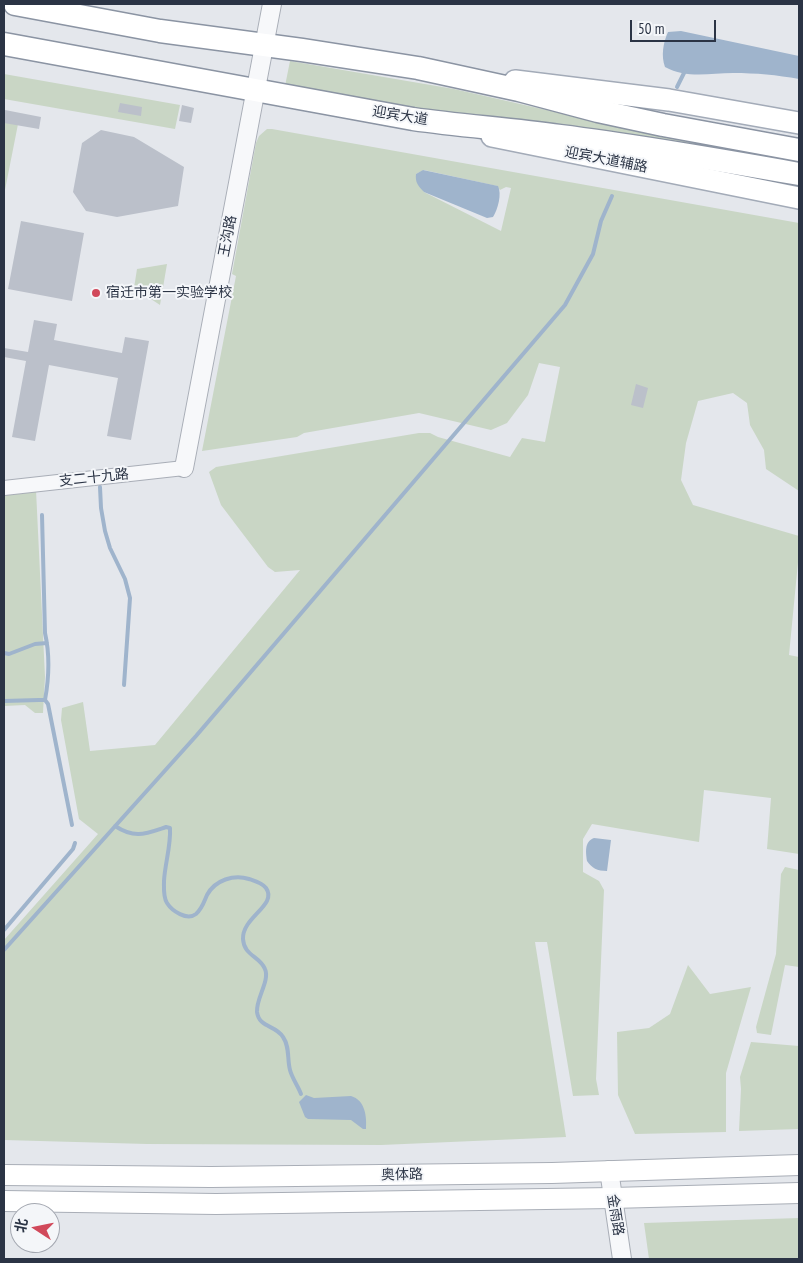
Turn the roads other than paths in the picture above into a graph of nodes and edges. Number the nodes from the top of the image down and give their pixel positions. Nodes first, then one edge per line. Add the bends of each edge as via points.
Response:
1 (15, 4) edge
2 (272, 4) edge
3 (4, 44) edge
4 (264, 45) junction
5 (418, 68) junction
6 (255, 90) junction
7 (413, 119) junction
8 (799, 120) edge
9 (799, 150) edge
10 (799, 174) edge
11 (799, 198) edge
12 (184, 468) joint
13 (4, 488) edge
14 (799, 1165) edge
15 (609, 1170) junction
16 (4, 1175) edge
17 (799, 1193) edge
18 (612, 1198) junction
19 (4, 1201) edge
20 (622, 1259) edge

1 - 4 highway via 160,31
2 - 4 street, 王沟路
3 - 6 highway, 迎宾大道
4 - 5 highway
4 - 6 street, 王沟路
5 - 8 main road
5 - 9 highway via 663,126
6 - 7 highway, 迎宾大道
6 - 12 street, 王沟路
7 - 10 highway, 迎宾大道 via 558,135
7 - 11 main road, 迎宾大道辅路
12 - 13 street, 支二十九路
14 - 15 main road, 奥体路
15 - 16 main road, 奥体路 via 221,1177
15 - 18 street, 金雨路
17 - 18 main road, 奥体路
18 - 19 main road, 奥体路 via 216,1204
18 - 20 street, 金雨路

